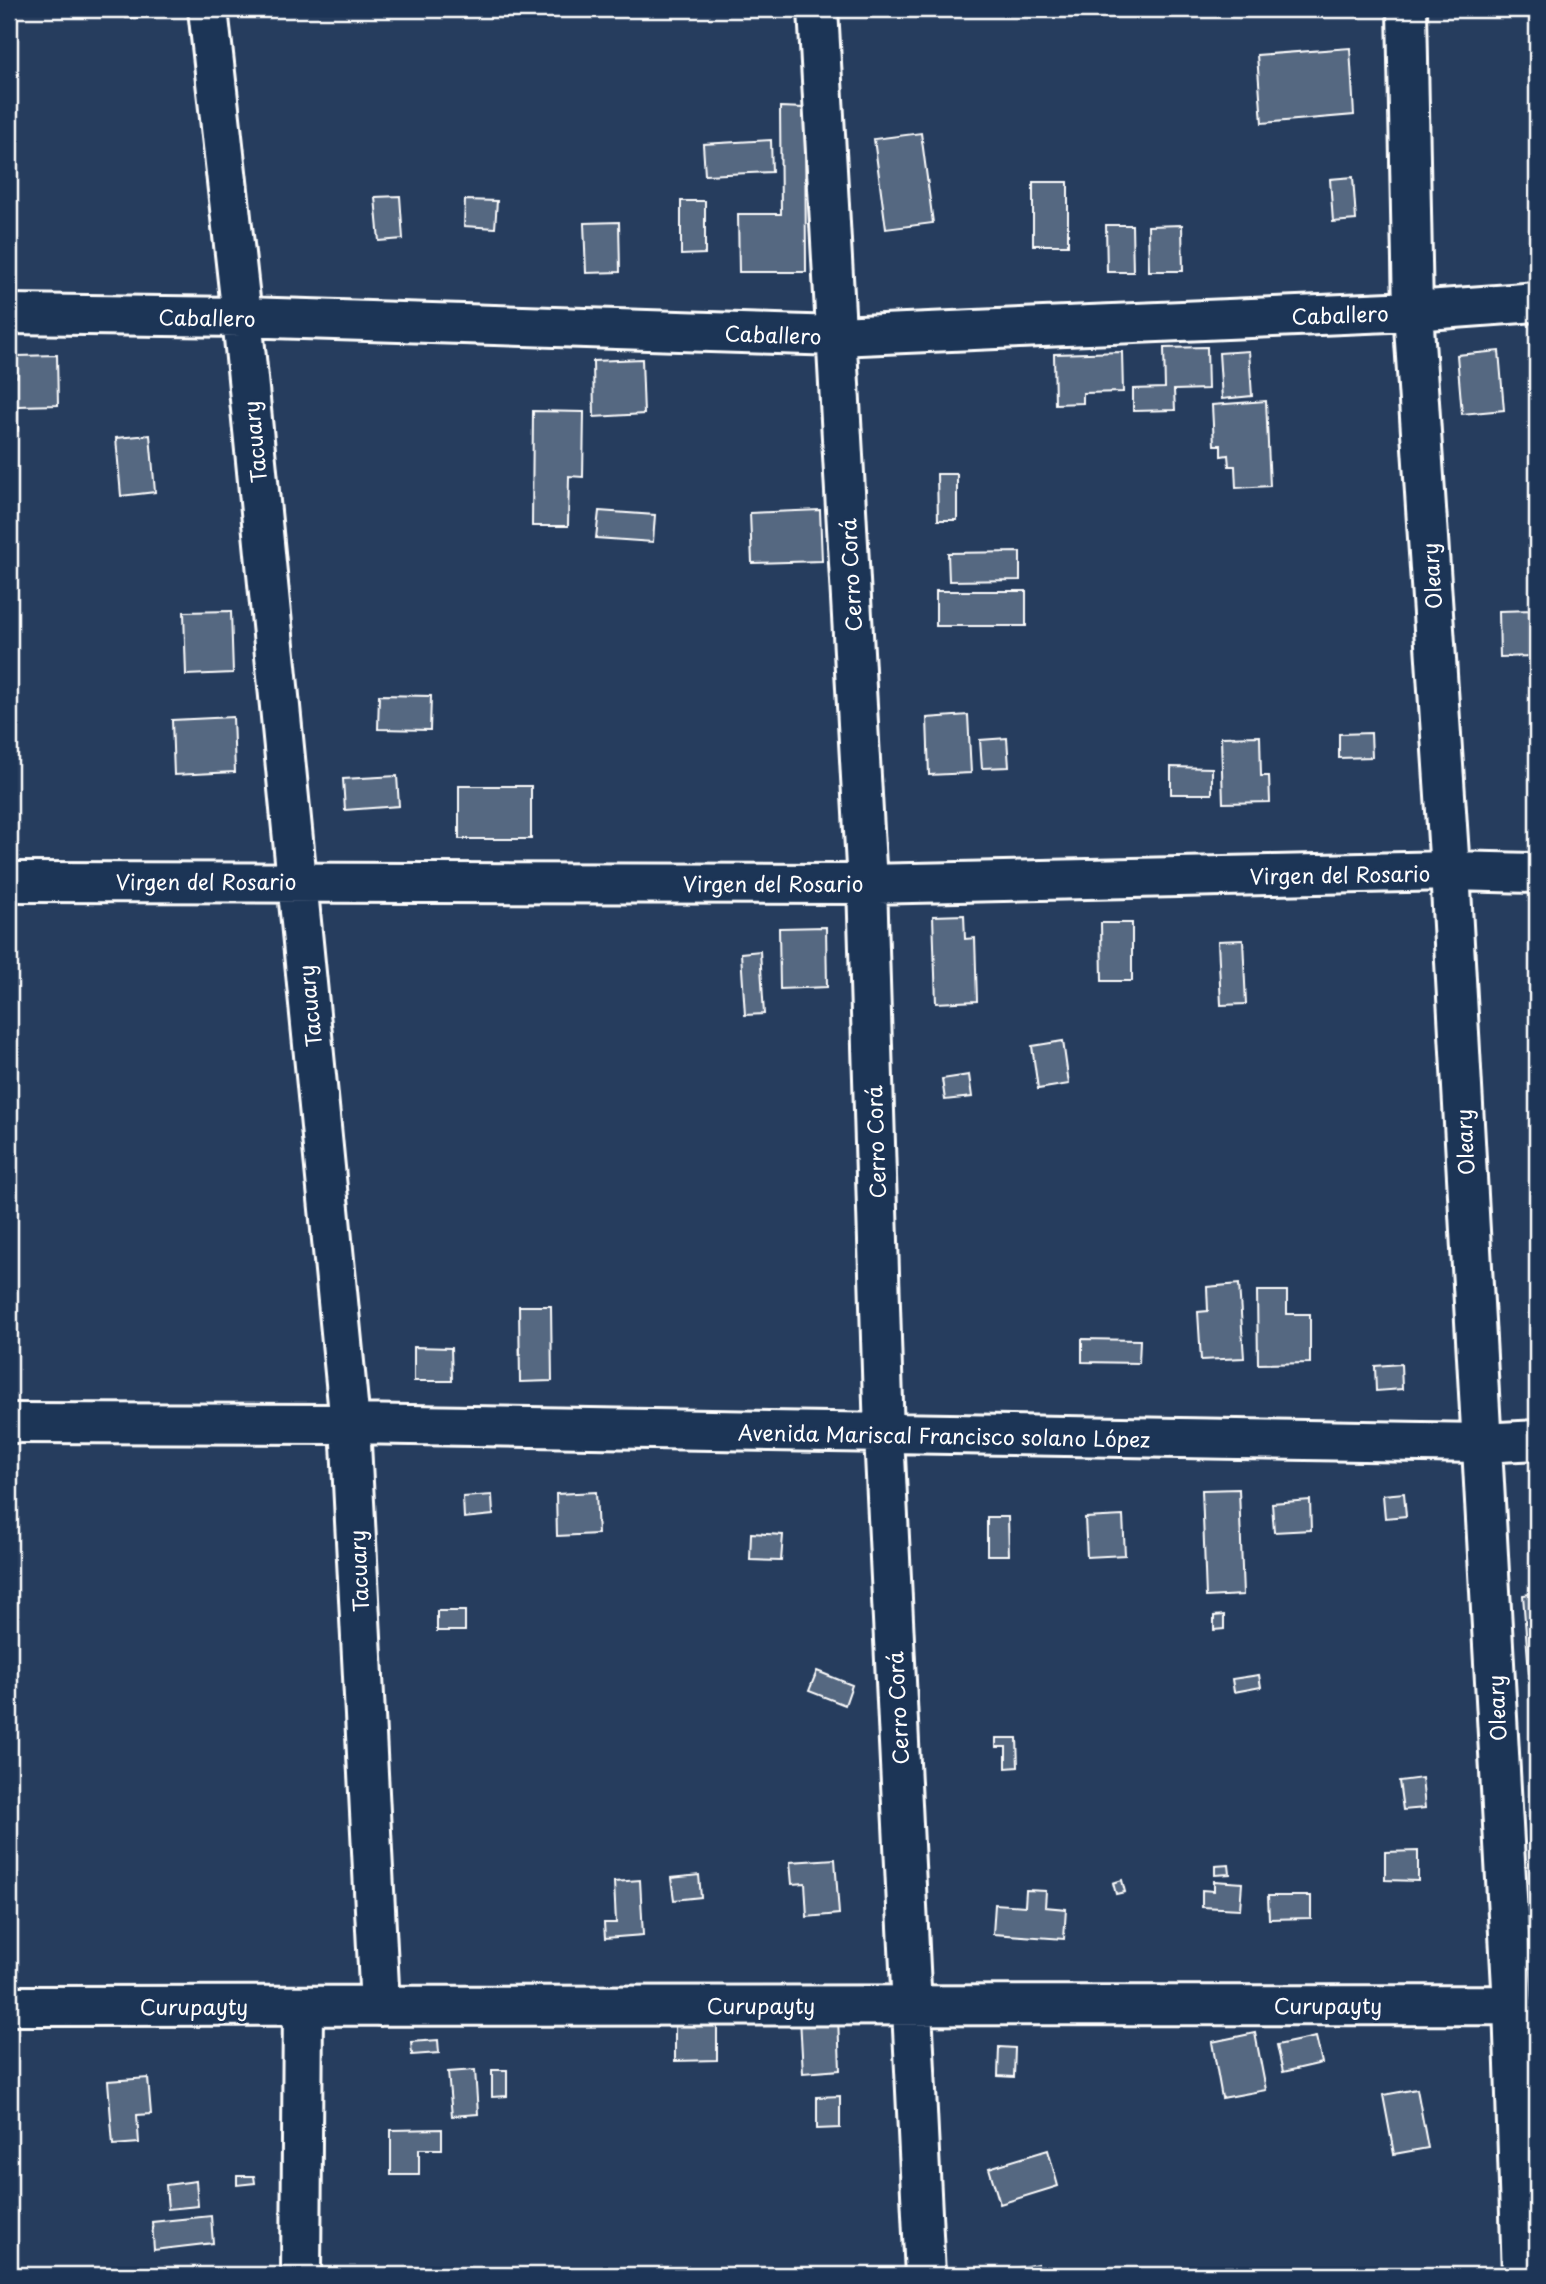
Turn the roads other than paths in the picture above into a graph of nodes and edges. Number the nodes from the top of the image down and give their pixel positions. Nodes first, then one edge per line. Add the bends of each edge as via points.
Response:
1 (208, 9) edge
2 (818, 9) edge
3 (1407, 9) edge
4 (1537, 302) edge
5 (1413, 311) junction
6 (9, 314) edge
7 (242, 317) junction
8 (837, 336) junction
9 (1450, 872) junction
10 (1537, 873) edge
11 (297, 880) junction
12 (9, 882) edge
13 (867, 884) junction
14 (9, 1423) edge
15 (350, 1424) junction
16 (884, 1434) junction
17 (1537, 1440) edge
18 (1480, 1443) junction
19 (912, 2005) junction
20 (1513, 2005) junction
21 (9, 2006) edge
22 (303, 2006) junction
23 (380, 2006) junction
24 (301, 2275) edge
25 (925, 2275) edge
26 (1522, 2275) edge

1 - 7 street, Tacuary
2 - 8 street, Cerro Corá
3 - 5 street, Oleary
4 - 5 street, Caballero
5 - 8 street, Caballero
5 - 9 street, Oleary
6 - 7 street, Caballero
7 - 8 street, Caballero
7 - 11 street, Tacuary
8 - 13 street, Cerro Corá
9 - 10 street, Virgen del Rosario
9 - 13 street, Virgen del Rosario
9 - 18 street, Oleary
11 - 12 street, Virgen del Rosario
11 - 13 street, Virgen del Rosario
11 - 15 street, Tacuary
13 - 16 street, Cerro Corá
14 - 15 street
15 - 16 street, Avenida Mariscal Francisco solano López
15 - 23 street, Tacuary
16 - 18 street, Avenida Mariscal Francisco solano López
16 - 19 street, Cerro Corá
17 - 18 street, Avenida Mariscal Francisco solano López
18 - 20 street, Oleary
19 - 20 street, Curupayty
19 - 23 street, Curupayty
19 - 25 street, Cerro Corá
20 - 26 street, Oleary
21 - 22 street, Curupayty
22 - 23 street, Curupayty
22 - 24 street

